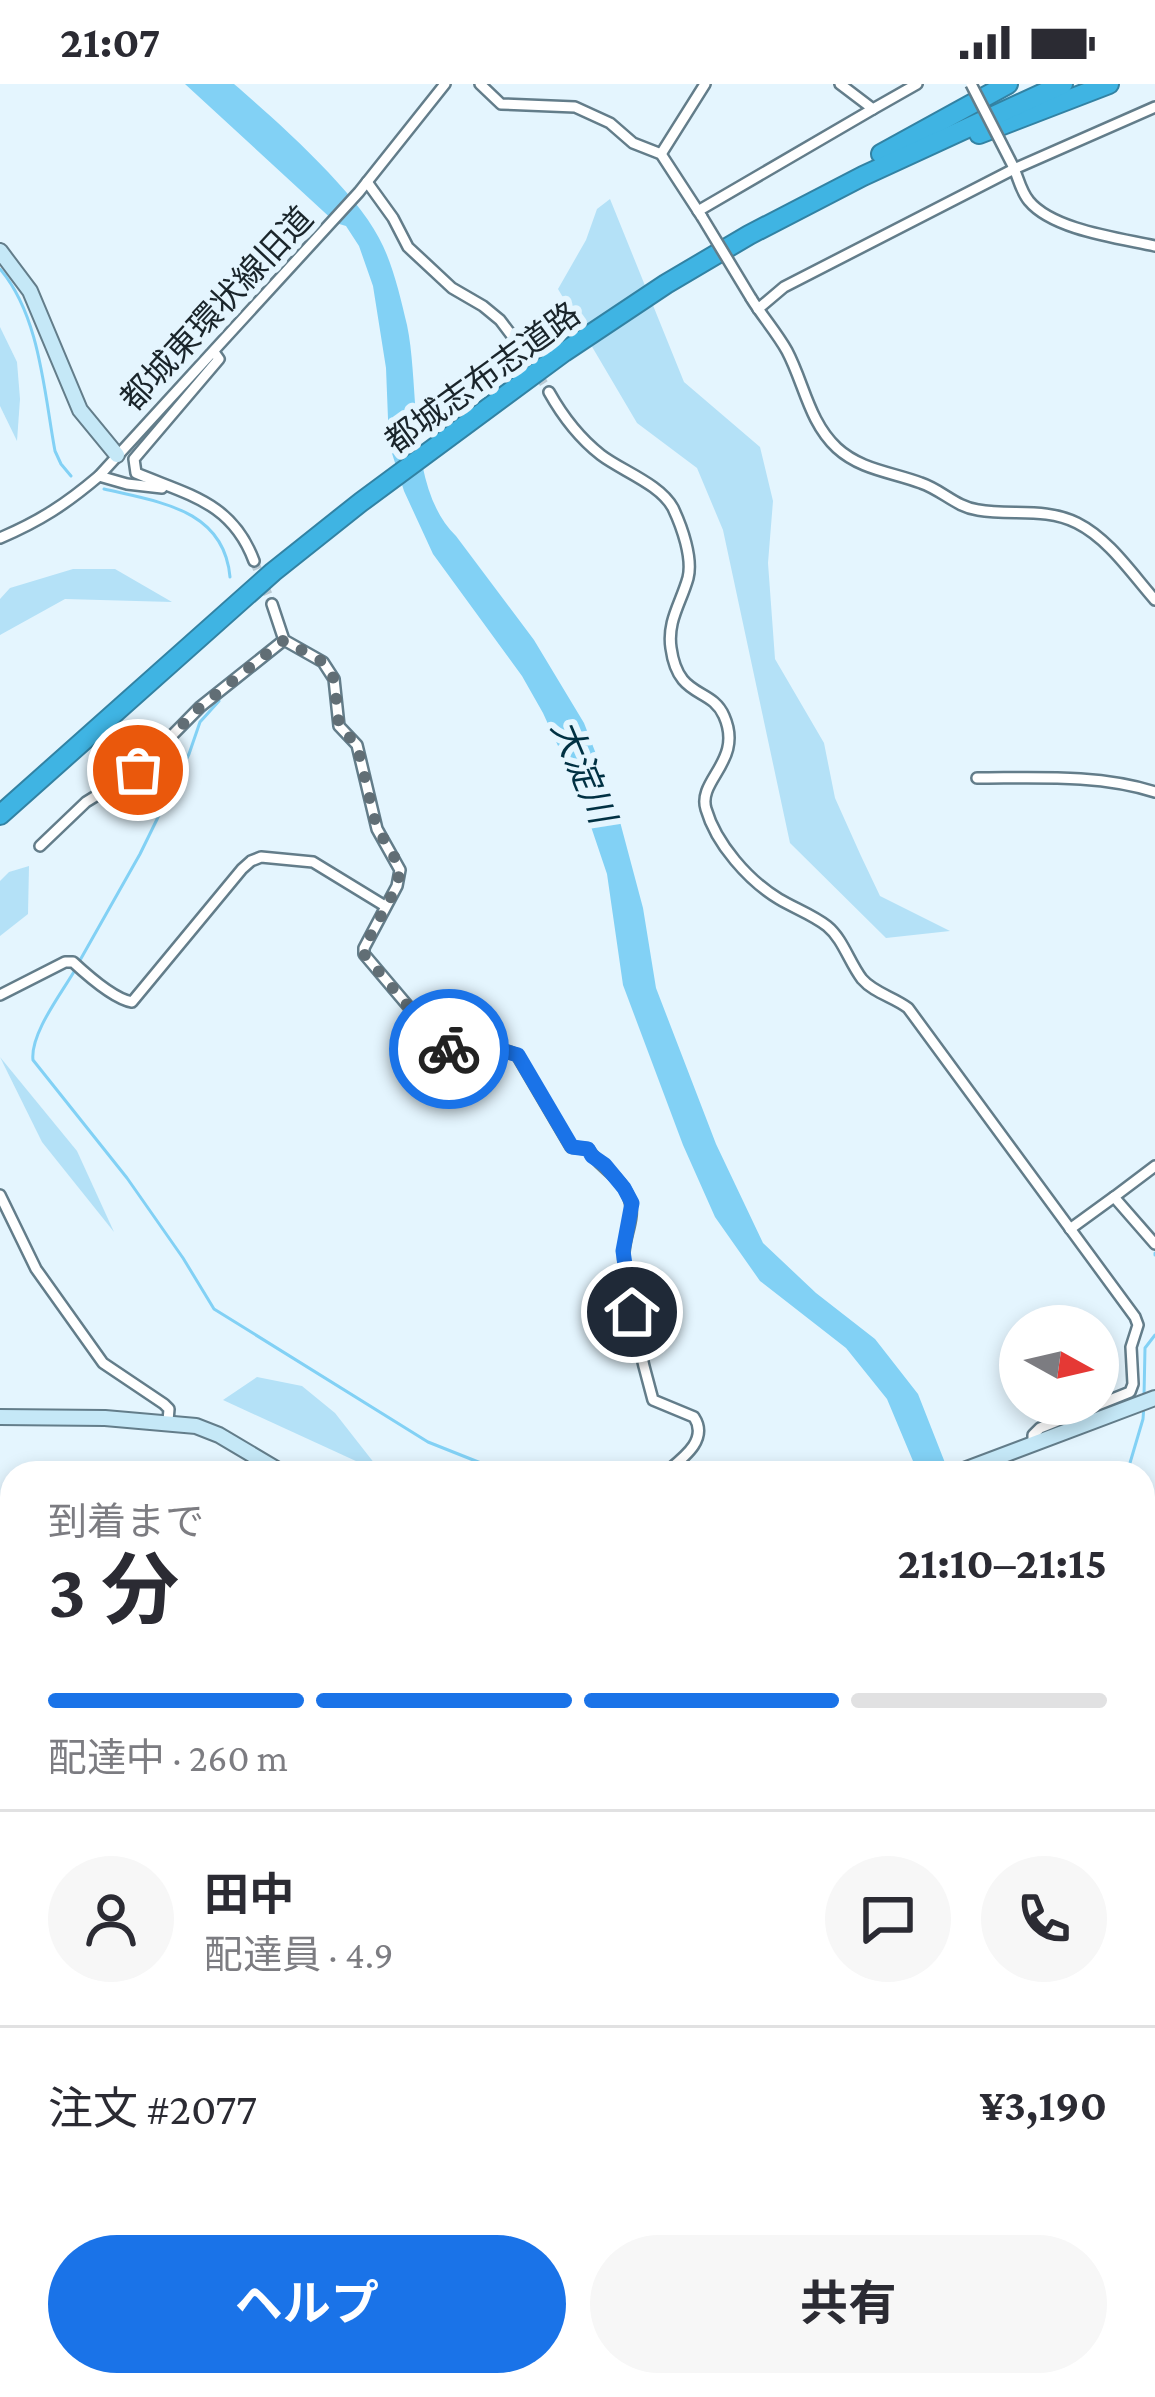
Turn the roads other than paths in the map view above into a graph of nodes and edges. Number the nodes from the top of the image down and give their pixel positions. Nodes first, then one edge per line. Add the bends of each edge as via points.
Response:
1 (445, 84) edge
2 (480, 84) edge
3 (705, 84) edge
4 (840, 84) edge
5 (917, 84) edge
6 (971, 84) edge
7 (1008, 84) edge
8 (1063, 84) edge
9 (1109, 84) edge
10 (1155, 107) edge
11 (873, 109) junction
12 (661, 154) junction
13 (1013, 166) junction
14 (363, 187) junction
15 (700, 214) junction
16 (749, 235) junction
17 (1155, 247) edge
18 (0, 251) edge
19 (758, 309) junction
20 (214, 352) junction
21 (525, 353) tunnel mouth
22 (549, 392) tunnel mouth
23 (117, 455) junction
24 (99, 476) junction
25 (173, 489) junction
26 (0, 538) edge
27 (254, 561) tunnel mouth
28 (1155, 600) edge
29 (272, 604) tunnel mouth
30 (284, 640) junction
31 (976, 778) dead end
32 (1155, 792) edge
33 (0, 816) edge
34 (40, 846) dead end
35 (386, 906) junction
36 (0, 995) edge
37 (1155, 1166) edge
38 (1114, 1197) junction
39 (1, 1198) edge
40 (1070, 1229) junction
41 (1155, 1244) edge
42 (1155, 1398) edge
43 (0, 1417) edge
44 (168, 1421) junction
45 (1033, 1444) junction
46 (264, 1461) edge
47 (678, 1461) edge
48 (988, 1461) edge

1 - 14 street, 都城東環状線旧道
2 - 12 street via 501,104 590,112
3 - 12 street
4 - 11 street
5 - 11 street
6 - 13 street, bridge
7 - 16 highway
8 - 16 highway, 都城志布志道路
9 - 16 highway
10 - 13 street
11 - 15 street
12 - 15 street
13 - 17 street via 1027,200 1042,212
13 - 19 street via 784,287
14 - 20 street, 都城東環状線旧道
14 - 21 street via 408,247 500,320
15 - 19 street, bridge
16 - 33 highway, 都城志布志道路 via 666,284 362,502
18 - 23 street via 30,291 80,410
19 - 28 street via 786,350 820,429 850,458 962,507 1074,522
20 - 23 street, 都城東環状線旧道
20 - 25 street via 219,359 134,459 136,473
22 - 40 street via 581,437 674,511 691,557 671,620 671,651 687,687 724,713 729,751 704,803 724,844 756,884 830,928 870,986 908,1008
23 - 24 street, 都城東環状線旧道
24 - 25 street
24 - 26 street, 都城東環状線旧道 via 65,506
25 - 27 street via 215,507 247,541
29 - 30 street
30 - 34 street
30 - 35 street via 323,662 334,679 339,726 357,745 377,829 400,870
31 - 32 street via 1130,784
35 - 36 street via 313,862 260,857 132,1002 73,962
35 - 47 street via 364,948 372,966 441,1045 518,1055 572,1147 588,1149 632,1203 624,1262 653,1400 694,1417 700,1429
37 - 38 street
38 - 40 street
38 - 41 street
39 - 44 street via 36,1269 104,1363 169,1408
40 - 45 street via 1138,1325 1133,1384 1124,1396 1040,1428
42 - 45 street
43 - 44 street
44 - 46 street via 220,1435
45 - 48 street

